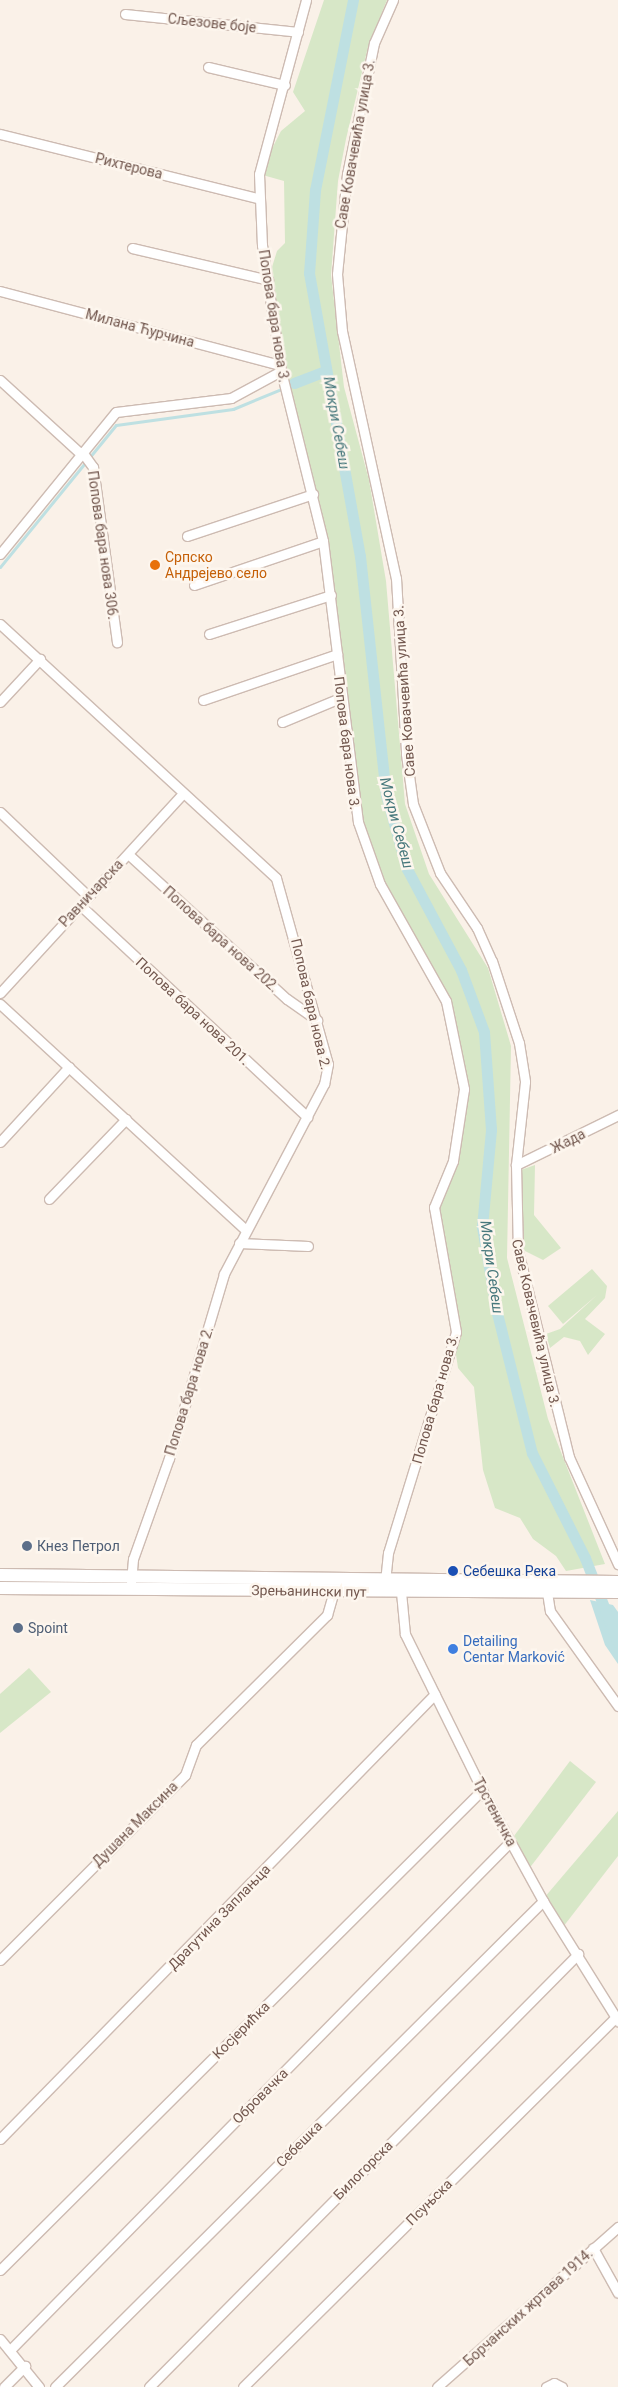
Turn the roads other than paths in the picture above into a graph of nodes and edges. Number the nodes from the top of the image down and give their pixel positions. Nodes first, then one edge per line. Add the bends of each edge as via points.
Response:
1 (306, 0) edge
2 (393, 0) edge
3 (125, 14) dead end
4 (298, 32) junction
5 (208, 67) dead end
6 (285, 85) junction
7 (0, 134) edge
8 (257, 198) junction
9 (132, 248) dead end
10 (268, 280) junction
11 (0, 291) edge
12 (280, 368) junction
13 (0, 380) edge
14 (82, 452) junction
15 (312, 494) junction
16 (187, 536) dead end
17 (323, 541) junction
18 (0, 554) edge
19 (194, 586) dead end
20 (331, 594) junction
21 (0, 624) edge
22 (210, 634) dead end
23 (117, 642) dead end
24 (337, 654) junction
25 (40, 659) junction
26 (340, 698) junction
27 (203, 700) dead end
28 (0, 702) edge
29 (282, 722) dead end
30 (183, 793) junction
31 (0, 812) edge
32 (128, 854) junction
33 (88, 896) junction
34 (80, 905) junction
35 (0, 993) edge
36 (0, 1004) edge
37 (317, 1020) junction
38 (69, 1067) junction
39 (618, 1115) edge
40 (307, 1116) junction
41 (126, 1119) junction
42 (0, 1142) edge
43 (516, 1165) junction
44 (49, 1199) dead end
45 (246, 1230) junction
46 (239, 1243) junction
47 (308, 1246) dead end
48 (618, 1564) edge
49 (0, 1575) edge
50 (386, 1580) junction
51 (131, 1582) junction
52 (546, 1587) junction
53 (612, 1587) edge
54 (0, 1588) edge
55 (334, 1591) junction
56 (401, 1592) junction
57 (435, 1694) junction
58 (618, 1706) edge
59 (482, 1790) junction
60 (510, 1842) junction
61 (542, 1901) junction
62 (578, 1954) junction
63 (0, 1960) edge
64 (617, 2019) edge
65 (0, 2139) edge
66 (618, 2227) edge
67 (593, 2248) junction
68 (0, 2270) edge
69 (618, 2293) edge
70 (0, 2339) edge
71 (11, 2349) junction
72 (25, 2366) junction
73 (4, 2387) edge
74 (39, 2387) edge
75 (55, 2387) edge
76 (149, 2387) edge
77 (243, 2387) edge
78 (437, 2387) edge
79 (546, 2387) edge
80 (562, 2387) edge

1 - 4 street, Попова бара нова 3.
2 - 43 street, Саве Ковачевића улица 3. via 374,43 348,174 337,274 340,312 396,578 406,754 413,804 440,873 477,928 492,961 524,1064
3 - 4 street, Сљезове боје
4 - 6 street, Попова бара нова 3.
5 - 6 street
6 - 8 street, Попова бара нова 3. via 263,153
7 - 8 street, Рихтерова
8 - 10 street, Попова бара нова 3.
9 - 10 street
10 - 12 street, Попова бара нова 3.
11 - 12 street, Милана Ћурчина
12 - 14 street, Попова бара нова 306. via 231,398 116,412
12 - 15 street, Попова бара нова 3.
13 - 14 street
14 - 18 street, Попова бара нова 306.
14 - 23 street, Попова бара нова 306. via 91,460
15 - 16 street
15 - 17 street, Попова бара нова 3.
17 - 19 street
17 - 20 street, Попова бара нова 3.
20 - 22 street
20 - 24 street, Попова бара нова 3.
21 - 25 street, Попова бара нова 2.
24 - 26 street, Попова бара нова 3.
24 - 27 street
25 - 28 street
25 - 30 street, Попова бара нова 2.
26 - 29 street
26 - 50 street, Попова бара нова 3. via 352,797 366,848 380,884 446,1001 464,1089 453,1161 434,1207 456,1332 388,1553
30 - 32 street, Равничарска
30 - 37 street, Попова бара нова 2. via 280,885
31 - 33 street
32 - 33 street, Равничарска
32 - 37 street, Попова бара нова 202. via 287,999
33 - 34 street, Равничарска
34 - 35 street, Равничарска
34 - 40 street, Попова бара нова 201.
36 - 38 street
37 - 40 street, Попова бара нова 2. via 328,1070
38 - 41 street
38 - 42 street
39 - 43 street, Жада
40 - 45 street, Попова бара нова 2.
41 - 44 street
41 - 45 street
43 - 48 street, Саве Ковачевића улица 3. via 515,1234 540,1350 569,1457
45 - 46 street, Попова бара нова 2.
46 - 47 street
46 - 51 street, Попова бара нова 2. via 219,1287 169,1458 133,1559
49 - 51 main road, Зрењанински пут
50 - 51 main road, Зрењанински пут
50 - 52 main road, Зрењанински пут
51 - 54 main road, Зрењанински пут
51 - 55 main road, Зрењанински пут
52 - 53 main road, Зрењанински пут
52 - 56 main road, Зрењанински пут
52 - 58 street via 550,1611
55 - 56 main road, Зрењанински пут
55 - 63 street, Душана Максина via 327,1616 196,1745 184,1775
56 - 57 street, Трстеничка via 405,1634
57 - 59 street, Трстеничка
57 - 65 street, Драгутина Заплањца
59 - 60 street, Трстеничка
59 - 68 street, Косјерићка
60 - 61 street, Трстеничка
60 - 71 street, Обровачка
61 - 62 street, Трстеничка
61 - 75 street, Себешка
62 - 64 street, Трстеничка
62 - 76 street, Билогорска
64 - 77 street, Псуњска
66 - 67 street, Борчанских жртава 1914.
67 - 69 street
67 - 78 street, Борчанских жртава 1914.
70 - 71 street
71 - 72 street
72 - 73 street
72 - 74 street
79 - 80 street via 554,2382

